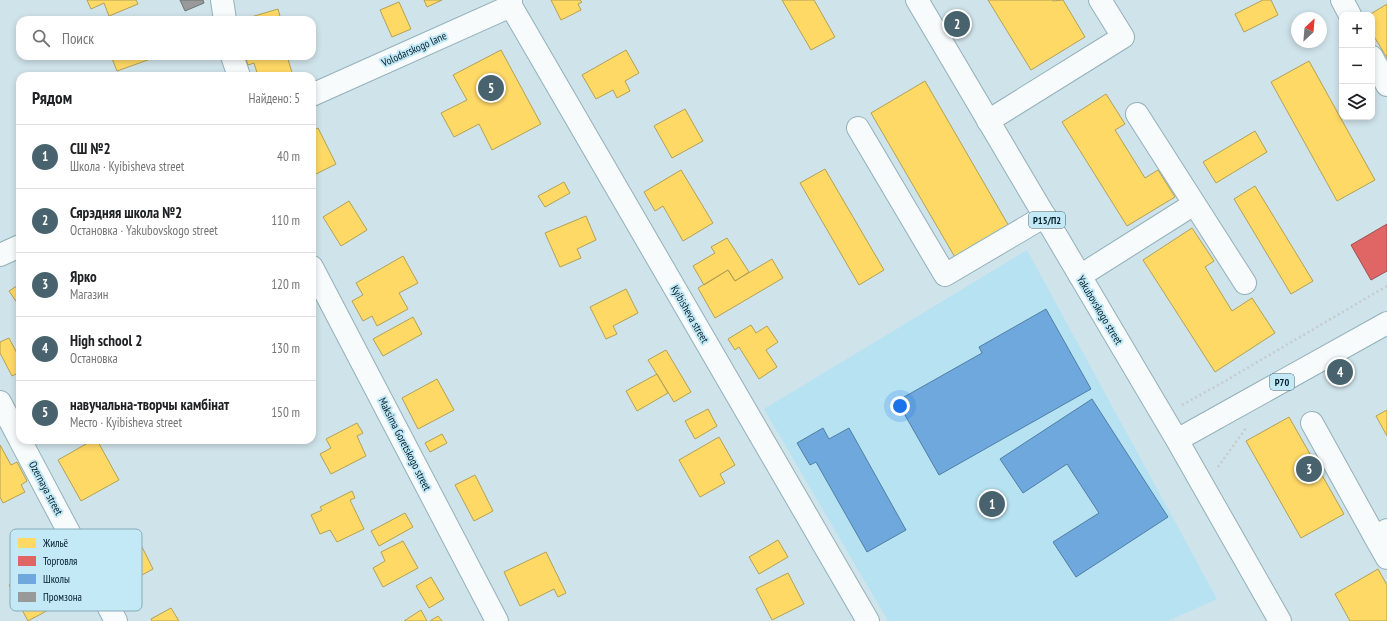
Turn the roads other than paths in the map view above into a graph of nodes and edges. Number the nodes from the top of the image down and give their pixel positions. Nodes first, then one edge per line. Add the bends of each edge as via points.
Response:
1 (222, 0) edge
2 (917, 0) edge
3 (1100, 0) edge
4 (1342, 0) edge
5 (511, 3) edge
6 (1348, 12) edge
7 (224, 16) edge
8 (233, 60) edge
9 (1375, 63) edge
10 (238, 72) edge
11 (1387, 85) edge
12 (316, 93) edge
13 (1136, 114) dead end
14 (988, 121) junction
15 (858, 128) dead end
16 (1194, 204) junction
17 (1045, 216) junction
18 (16, 248) edge
19 (0, 255) edge
20 (316, 275) edge
21 (1080, 276) junction
22 (1245, 283) dead end
23 (1387, 323) edge
24 (0, 402) edge
25 (1312, 423) dead end
26 (16, 432) edge
27 (1177, 440) junction
28 (22, 444) edge
29 (67, 529) edge
30 (1381, 534) edge
31 (1387, 558) edge
32 (111, 611) edge
33 (116, 621) edge
34 (497, 621) edge
35 (868, 621) edge
36 (1280, 621) edge

1 - 7 street
2 - 14 street, Yakubovskogo street / Р15/П2
3 - 14 street via 1123,38
4 - 6 street
5 - 12 street, Volodarskogo lane
5 - 35 street, Kyibisheva street
8 - 10 street
9 - 11 street
13 - 16 street
14 - 17 street, Yakubovskogo street / Р15/П2
15 - 17 street via 945,275
16 - 21 street
16 - 22 street
17 - 21 street, Yakubovskogo street / Р15/П2
18 - 19 street
20 - 34 street, Maksima Goretskogo street
21 - 27 street, Yakubovskogo street / Р15/П2
23 - 27 street, Р70
24 - 26 street, Ozernaya street
25 - 30 street
27 - 36 street, Yakubovskogo street
28 - 29 street, Ozernaya street
30 - 31 street
32 - 33 street, Ozernaya street

